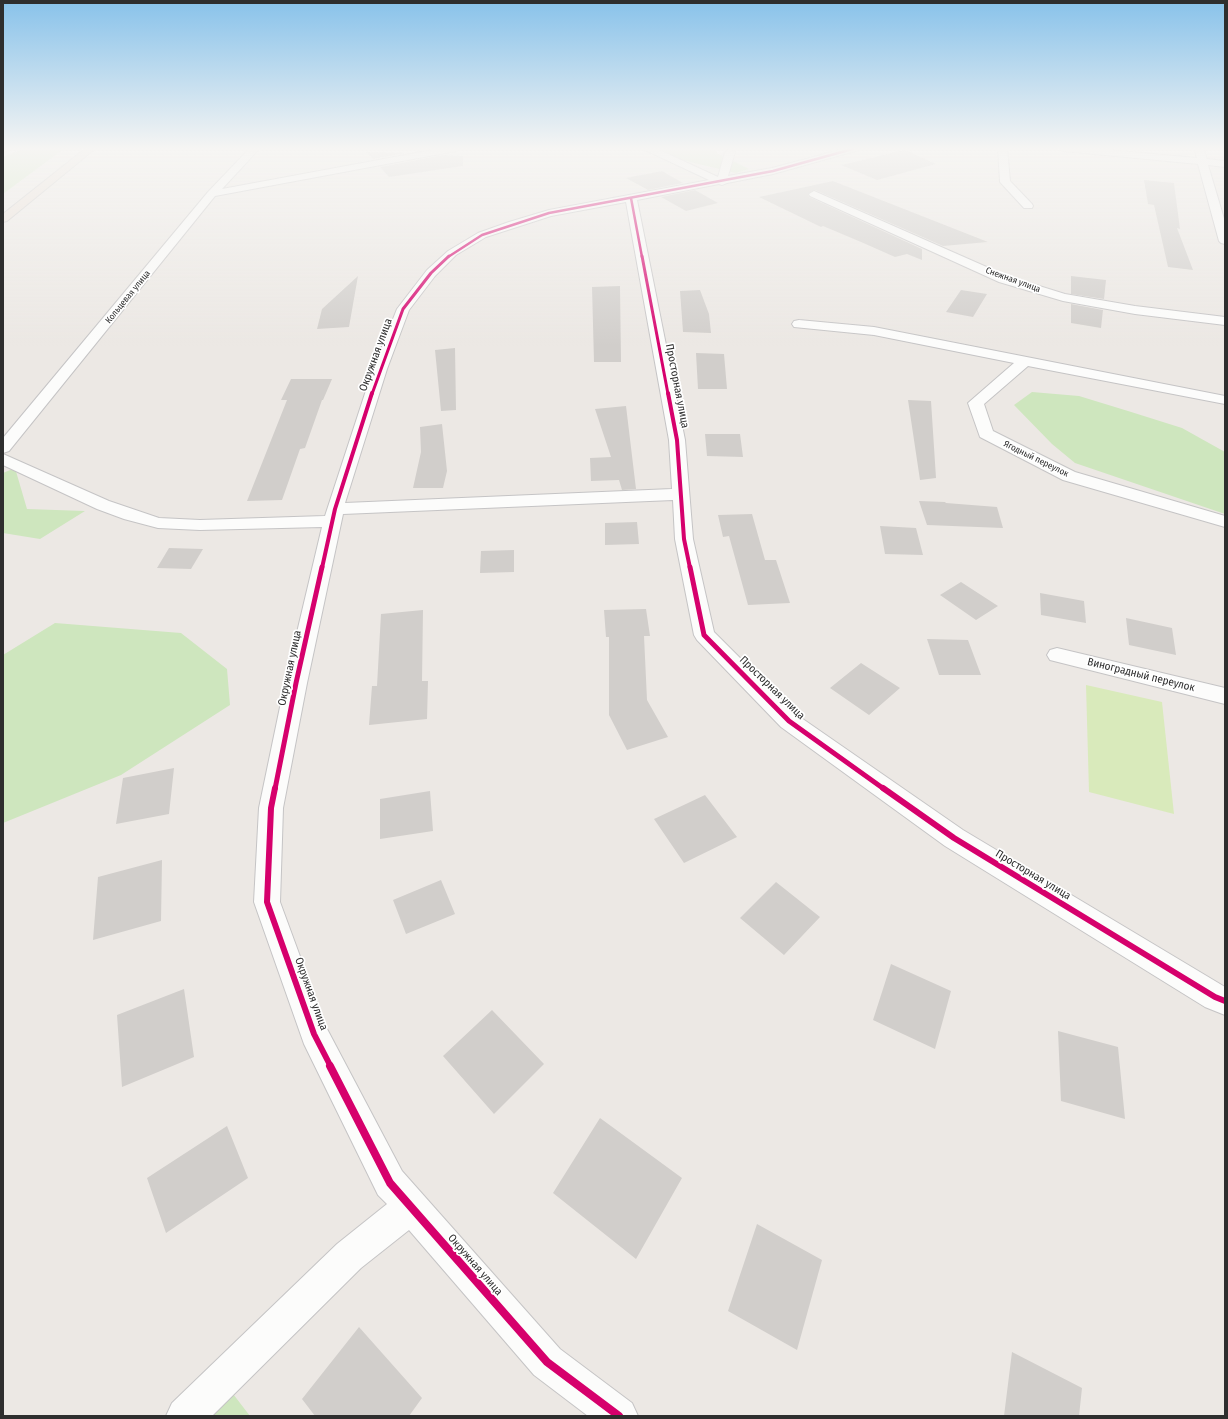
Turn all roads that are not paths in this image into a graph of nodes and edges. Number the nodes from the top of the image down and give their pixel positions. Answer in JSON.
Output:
{"nodes":[{"id":1,"x":195,"y":214,"type":"edge"},
{"id":2,"x":545,"y":214,"type":"edge"},
{"id":3,"x":634,"y":214,"type":"edge"},
{"id":4,"x":859,"y":214,"type":"edge"},
{"id":5,"x":1218,"y":214,"type":"edge"},
{"id":6,"x":1225,"y":241,"type":"edge"},
{"id":7,"x":1225,"y":321,"type":"edge"},
{"id":8,"x":799,"y":324,"type":"dead end"},
{"id":9,"x":1024,"y":362,"type":"junction"},
{"id":10,"x":1225,"y":400,"type":"edge"},
{"id":11,"x":3,"y":448,"type":"edge"},
{"id":12,"x":3,"y":459,"type":"edge"},
{"id":13,"x":681,"y":494,"type":"junction"},
{"id":14,"x":334,"y":515,"type":"junction"},
{"id":15,"x":1225,"y":522,"type":"edge"},
{"id":16,"x":1057,"y":655,"type":"dead end"},
{"id":17,"x":1225,"y":696,"type":"edge"},
{"id":18,"x":1225,"y":1001,"type":"edge"},
{"id":19,"x":410,"y":1207,"type":"junction"},
{"id":20,"x":185,"y":1416,"type":"edge"},
{"id":21,"x":619,"y":1416,"type":"edge"}],
"edges":[{"from":1,"to":11,"type":"street","name":"Кольцевая улица"},
{"from":2,"to":14,"type":"street","name":"Окружная улица"},
{"from":3,"to":13,"type":"street","name":"Просторная улица"},
{"from":4,"to":7,"type":"street","name":"Снежная улица"},
{"from":5,"to":6,"type":"street"},
{"from":8,"to":9,"type":"street"},
{"from":9,"to":10,"type":"street"},
{"from":9,"to":15,"type":"street","name":"Ягодный переулок"},
{"from":12,"to":14,"type":"street"},
{"from":13,"to":14,"type":"street"},
{"from":13,"to":18,"type":"street","name":"Просторная улица"},
{"from":14,"to":19,"type":"street","name":"Окружная улица"},
{"from":16,"to":17,"type":"street","name":"Виноградный переулок"},
{"from":19,"to":20,"type":"street"},
{"from":19,"to":21,"type":"street","name":"Окружная улица"}]}
